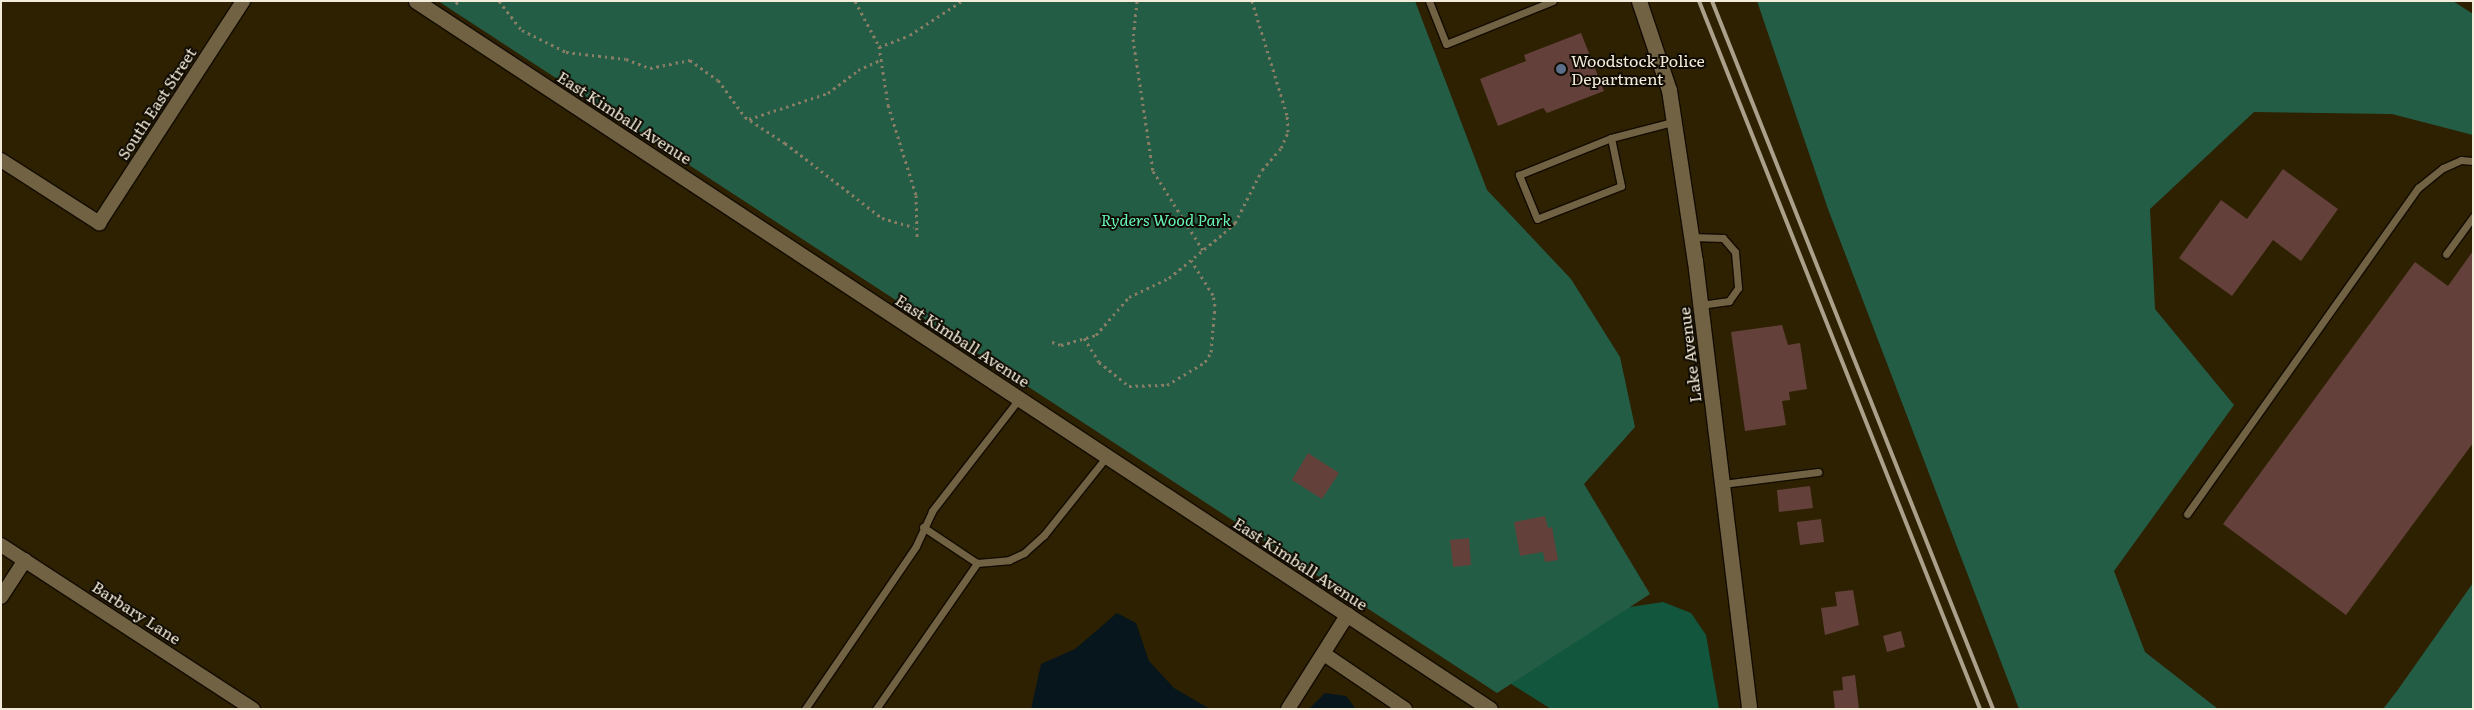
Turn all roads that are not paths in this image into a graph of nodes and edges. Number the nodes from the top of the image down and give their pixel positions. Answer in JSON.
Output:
{"nodes":[{"id":1,"x":243,"y":1,"type":"edge"},
{"id":2,"x":416,"y":1,"type":"edge"},
{"id":3,"x":1429,"y":1,"type":"edge"},
{"id":4,"x":1553,"y":1,"type":"edge"},
{"id":5,"x":1639,"y":1,"type":"edge"},
{"id":6,"x":1673,"y":122,"type":"junction"},
{"id":7,"x":1611,"y":138,"type":"junction"},
{"id":8,"x":1,"y":160,"type":"edge"},
{"id":9,"x":2473,"y":161,"type":"edge"},
{"id":10,"x":2473,"y":217,"type":"edge"},
{"id":11,"x":1690,"y":237,"type":"junction"},
{"id":12,"x":2446,"y":254,"type":"dead end"},
{"id":13,"x":1700,"y":305,"type":"junction"},
{"id":14,"x":1019,"y":398,"type":"junction"},
{"id":15,"x":1107,"y":456,"type":"junction"},
{"id":16,"x":1818,"y":472,"type":"dead end"},
{"id":17,"x":1722,"y":484,"type":"junction"},
{"id":18,"x":2187,"y":514,"type":"dead end"},
{"id":19,"x":924,"y":527,"type":"junction"},
{"id":20,"x":1,"y":545,"type":"edge"},
{"id":21,"x":25,"y":560,"type":"junction"},
{"id":22,"x":977,"y":563,"type":"junction"},
{"id":23,"x":1,"y":597,"type":"edge"},
{"id":24,"x":1348,"y":614,"type":"junction"},
{"id":25,"x":1324,"y":654,"type":"junction"},
{"id":26,"x":253,"y":709,"type":"edge"},
{"id":27,"x":805,"y":709,"type":"edge"},
{"id":28,"x":876,"y":709,"type":"edge"},
{"id":29,"x":1288,"y":709,"type":"edge"},
{"id":30,"x":1405,"y":709,"type":"edge"},
{"id":31,"x":1490,"y":709,"type":"edge"},
{"id":32,"x":1750,"y":709,"type":"edge"}],
"edges":[{"from":1,"to":8,"type":"street","name":"South East Street"},
{"from":2,"to":14,"type":"street","name":"East Kimball Avenue"},
{"from":3,"to":4,"type":"lane"},
{"from":5,"to":6,"type":"street","name":"Lake Avenue"},
{"from":6,"to":7,"type":"lane"},
{"from":6,"to":11,"type":"street","name":"Lake Avenue"},
{"from":7,"to":7,"type":"lane"},
{"from":9,"to":18,"type":"lane"},
{"from":10,"to":12,"type":"lane"},
{"from":11,"to":13,"type":"street","name":"Lake Avenue"},
{"from":11,"to":13,"type":"lane"},
{"from":13,"to":17,"type":"street","name":"Lake Avenue"},
{"from":14,"to":15,"type":"street","name":"East Kimball Avenue"},
{"from":14,"to":19,"type":"lane"},
{"from":15,"to":22,"type":"lane"},
{"from":15,"to":24,"type":"street","name":"East Kimball Avenue"},
{"from":16,"to":17,"type":"lane"},
{"from":17,"to":32,"type":"street","name":"Lake Avenue"},
{"from":19,"to":22,"type":"lane"},
{"from":19,"to":27,"type":"lane"},
{"from":20,"to":21,"type":"street","name":"Barbary Lane"},
{"from":21,"to":23,"type":"street"},
{"from":21,"to":26,"type":"street","name":"Barbary Lane"},
{"from":22,"to":28,"type":"lane"},
{"from":24,"to":25,"type":"street"},
{"from":24,"to":31,"type":"street","name":"East Kimball Avenue"},
{"from":25,"to":29,"type":"street"},
{"from":25,"to":30,"type":"street"}]}
